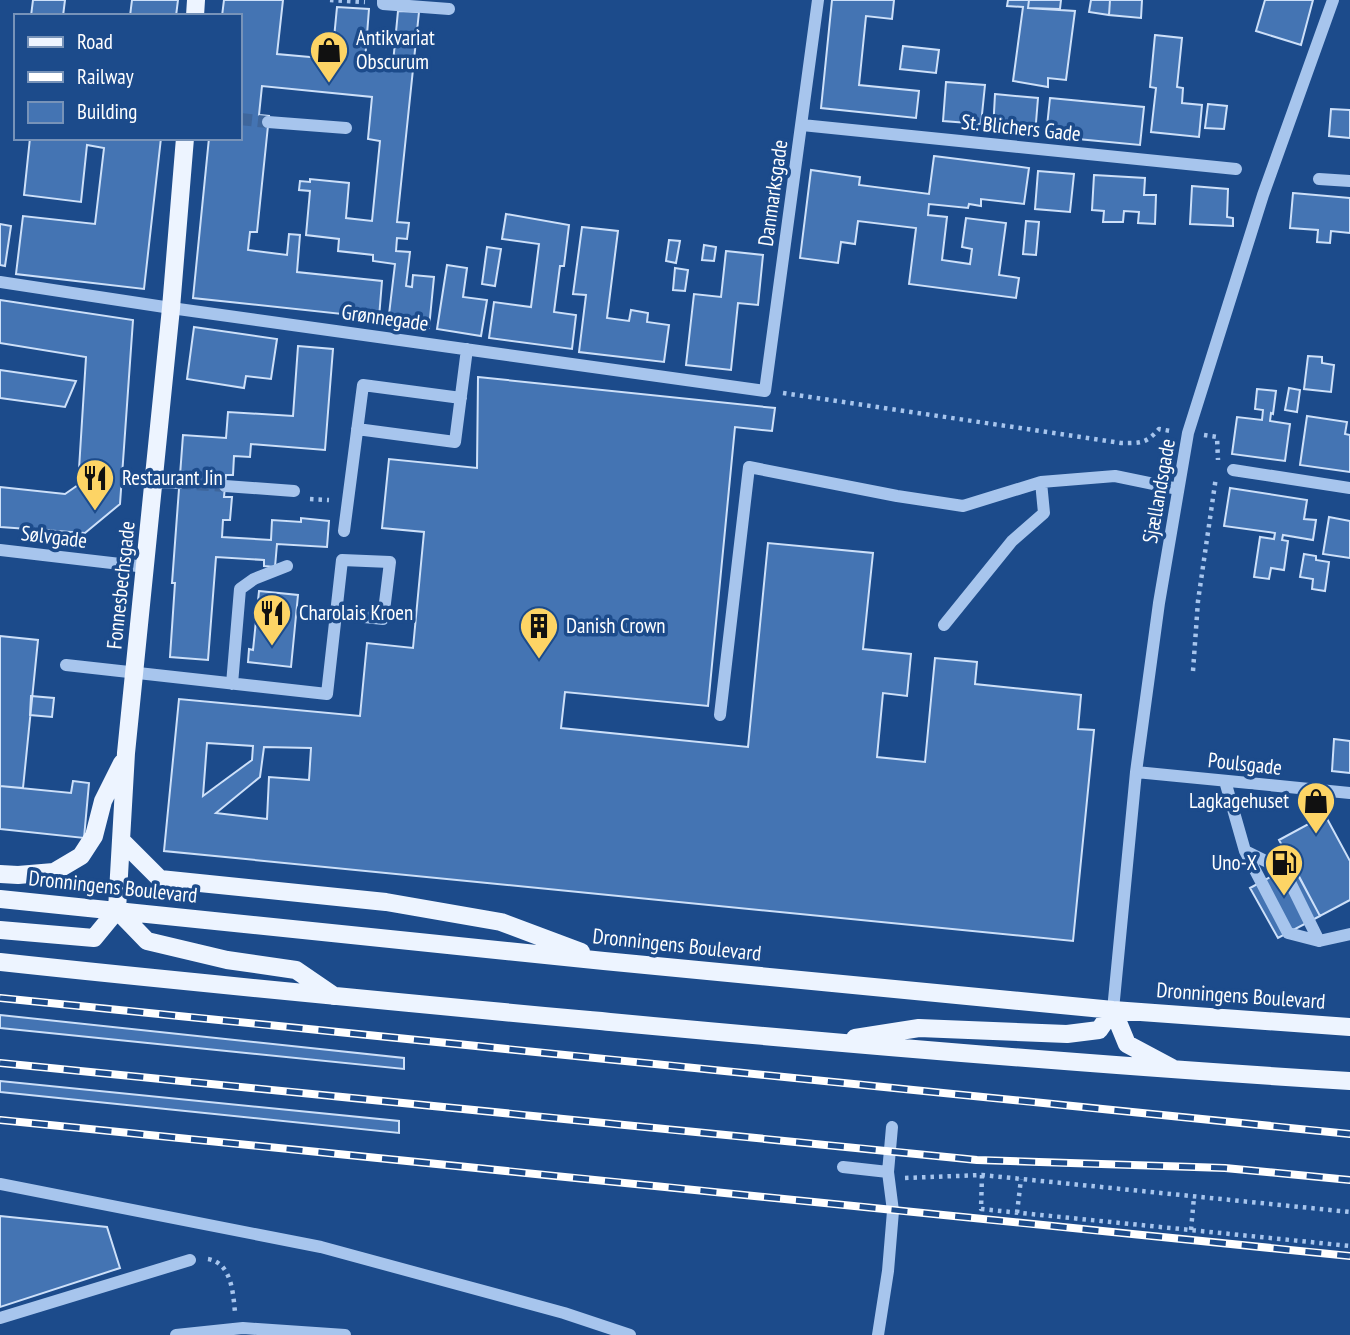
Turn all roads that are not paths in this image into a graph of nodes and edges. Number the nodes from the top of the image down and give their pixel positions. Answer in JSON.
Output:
{"nodes":[{"id":1,"x":818,"y":0,"type":"edge"},
{"id":2,"x":1334,"y":0,"type":"edge"},
{"id":3,"x":383,"y":2,"type":"edge"},
{"id":4,"x":449,"y":9,"type":"dead end"},
{"id":5,"x":268,"y":121,"type":"tunnel mouth"},
{"id":6,"x":802,"y":125,"type":"junction"},
{"id":7,"x":346,"y":128,"type":"dead end"},
{"id":8,"x":185,"y":140,"type":"edge"},
{"id":9,"x":1236,"y":170,"type":"dead end"},
{"id":10,"x":1319,"y":179,"type":"dead end"},
{"id":11,"x":1350,"y":181,"type":"edge"},
{"id":12,"x":0,"y":282,"type":"edge"},
{"id":13,"x":171,"y":308,"type":"junction"},
{"id":14,"x":467,"y":349,"type":"junction"},
{"id":15,"x":765,"y":391,"type":"joint"},
{"id":16,"x":461,"y":398,"type":"junction"},
{"id":17,"x":357,"y":429,"type":"junction"},
{"id":18,"x":1233,"y":470,"type":"dead end"},
{"id":19,"x":154,"y":482,"type":"junction"},
{"id":20,"x":1041,"y":482,"type":"junction"},
{"id":21,"x":179,"y":483,"type":"tunnel mouth"},
{"id":22,"x":225,"y":486,"type":"tunnel mouth"},
{"id":23,"x":1350,"y":488,"type":"edge"},
{"id":24,"x":1178,"y":489,"type":"junction"},
{"id":25,"x":294,"y":491,"type":"road end"},
{"id":26,"x":344,"y":531,"type":"dead end"},
{"id":27,"x":0,"y":550,"type":"edge"},
{"id":28,"x":287,"y":566,"type":"dead end"},
{"id":29,"x":146,"y":567,"type":"junction"},
{"id":30,"x":336,"y":614,"type":"junction"},
{"id":31,"x":944,"y":625,"type":"dead end"},
{"id":32,"x":66,"y":665,"type":"dead end"},
{"id":33,"x":135,"y":673,"type":"junction"},
{"id":34,"x":232,"y":684,"type":"junction"},
{"id":35,"x":720,"y":715,"type":"dead end"},
{"id":36,"x":126,"y":753,"type":"junction"},
{"id":37,"x":1136,"y":772,"type":"junction"},
{"id":38,"x":1225,"y":781,"type":"junction"},
{"id":39,"x":1350,"y":793,"type":"edge"},
{"id":40,"x":121,"y":839,"type":"junction"},
{"id":41,"x":1245,"y":851,"type":"junction"},
{"id":42,"x":0,"y":874,"type":"edge"},
{"id":43,"x":0,"y":899,"type":"edge"},
{"id":44,"x":117,"y":910,"type":"junction"},
{"id":45,"x":0,"y":930,"type":"edge"},
{"id":46,"x":1350,"y":934,"type":"edge"},
{"id":47,"x":1319,"y":940,"type":"junction"},
{"id":48,"x":604,"y":961,"type":"junction"},
{"id":49,"x":0,"y":962,"type":"edge"},
{"id":50,"x":336,"y":997,"type":"junction"},
{"id":51,"x":1113,"y":1010,"type":"junction"},
{"id":52,"x":1350,"y":1027,"type":"edge"},
{"id":53,"x":828,"y":1042,"type":"junction"},
{"id":54,"x":1177,"y":1071,"type":"junction"},
{"id":55,"x":1350,"y":1081,"type":"edge"},
{"id":56,"x":892,"y":1127,"type":"dead end"},
{"id":57,"x":843,"y":1167,"type":"dead end"},
{"id":58,"x":889,"y":1175,"type":"junction"},
{"id":59,"x":0,"y":1184,"type":"edge"},
{"id":60,"x":190,"y":1260,"type":"road end"},
{"id":61,"x":0,"y":1318,"type":"edge"},
{"id":62,"x":241,"y":1330,"type":"edge"},
{"id":63,"x":309,"y":1334,"type":"edge"},
{"id":64,"x":176,"y":1335,"type":"edge"},
{"id":65,"x":345,"y":1335,"type":"edge"},
{"id":66,"x":630,"y":1335,"type":"edge"},
{"id":67,"x":878,"y":1335,"type":"edge"}],
"edges":[{"from":1,"to":6,"type":"street","name":"Danmarksgade"},
{"from":2,"to":24,"type":"street","name":"Sjællandsgade"},
{"from":3,"to":4,"type":"street"},
{"from":5,"to":7,"type":"street"},
{"from":6,"to":9,"type":"street","name":"St. Blichers Gade"},
{"from":6,"to":15,"type":"street","name":"Danmarksgade"},
{"from":8,"to":13,"type":"main road","name":"Fonnesbechsgade"},
{"from":10,"to":11,"type":"street"},
{"from":12,"to":13,"type":"street","name":"Grønnegade"},
{"from":13,"to":14,"type":"street","name":"Grønnegade"},
{"from":13,"to":19,"type":"main road","name":"Fonnesbechsgade"},
{"from":14,"to":15,"type":"street","name":"Grønnegade"},
{"from":14,"to":16,"type":"street"},
{"from":16,"to":17,"type":"street"},
{"from":16,"to":17,"type":"street"},
{"from":17,"to":26,"type":"street"},
{"from":18,"to":23,"type":"street"},
{"from":19,"to":21,"type":"street"},
{"from":19,"to":29,"type":"main road","name":"Fonnesbechsgade"},
{"from":20,"to":24,"type":"street"},
{"from":20,"to":31,"type":"street"},
{"from":20,"to":35,"type":"street"},
{"from":22,"to":25,"type":"street"},
{"from":24,"to":37,"type":"street","name":"Sjællandsgade"},
{"from":27,"to":29,"type":"street","name":"Sølvgade"},
{"from":28,"to":34,"type":"street"},
{"from":29,"to":33,"type":"main road","name":"Fonnesbechsgade"},
{"from":30,"to":30,"type":"street"},
{"from":30,"to":34,"type":"street"},
{"from":32,"to":33,"type":"street"},
{"from":33,"to":34,"type":"street"},
{"from":33,"to":36,"type":"main road","name":"Fonnesbechsgade"},
{"from":36,"to":40,"type":"main road","name":"Fonnesbechsgade"},
{"from":36,"to":42,"type":"main road"},
{"from":37,"to":38,"type":"street","name":"Poulsgade"},
{"from":37,"to":51,"type":"street","name":"Sjællandsgade"},
{"from":38,"to":39,"type":"street","name":"Poulsgade"},
{"from":38,"to":41,"type":"street"},
{"from":40,"to":44,"type":"main road","name":"Fonnesbechsgade"},
{"from":40,"to":48,"type":"main road"},
{"from":41,"to":47,"type":"street"},
{"from":41,"to":47,"type":"street"},
{"from":43,"to":44,"type":"main road","name":"Dronningens Boulevard"},
{"from":44,"to":45,"type":"main road"},
{"from":44,"to":48,"type":"main road","name":"Dronningens Boulevard"},
{"from":44,"to":50,"type":"main road"},
{"from":46,"to":47,"type":"street"},
{"from":48,"to":51,"type":"main road","name":"Dronningens Boulevard"},
{"from":49,"to":50,"type":"main road"},
{"from":50,"to":53,"type":"main road"},
{"from":51,"to":52,"type":"main road","name":"Dronningens Boulevard"},
{"from":51,"to":53,"type":"main road"},
{"from":51,"to":54,"type":"main road"},
{"from":53,"to":54,"type":"main road"},
{"from":54,"to":55,"type":"main road"},
{"from":56,"to":58,"type":"street"},
{"from":57,"to":58,"type":"street"},
{"from":58,"to":67,"type":"street"},
{"from":59,"to":66,"type":"street"},
{"from":60,"to":61,"type":"street"},
{"from":62,"to":63,"type":"street"},
{"from":62,"to":64,"type":"street"},
{"from":63,"to":65,"type":"street"}]}
